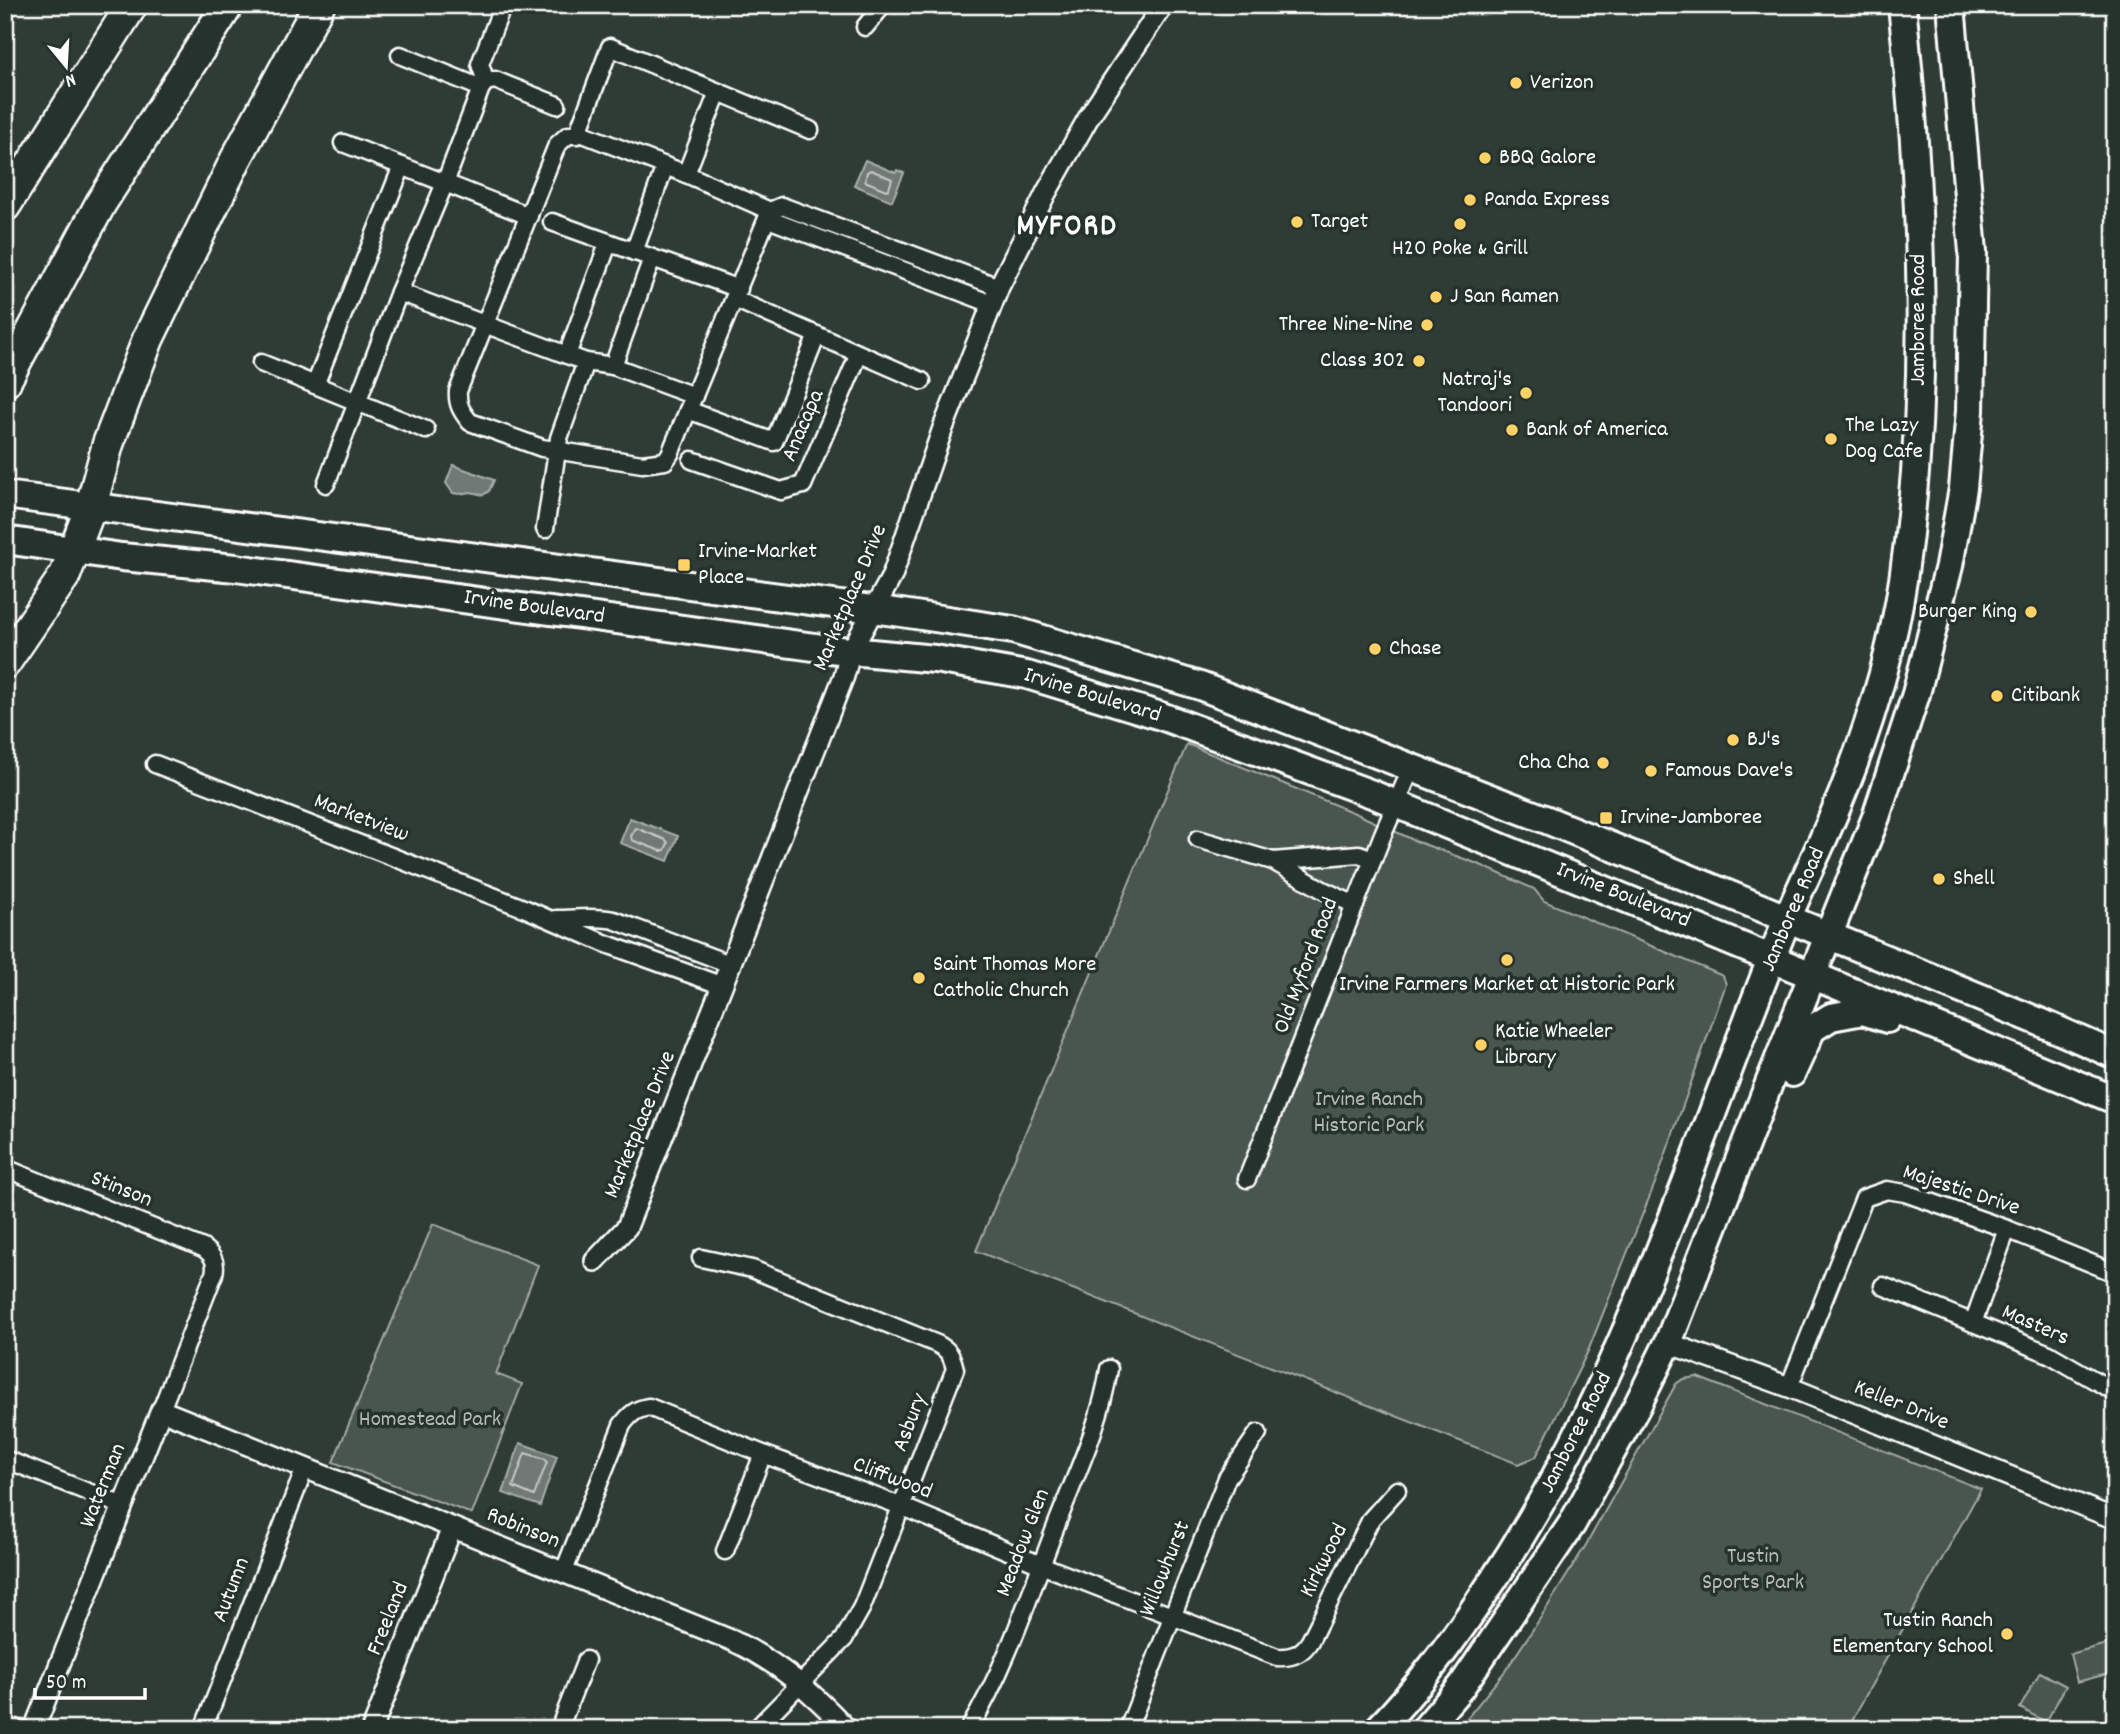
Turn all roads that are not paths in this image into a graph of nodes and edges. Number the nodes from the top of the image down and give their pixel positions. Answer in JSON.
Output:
{"nodes":[{"id":1,"x":132,"y":5,"type":"edge"},
{"id":2,"x":228,"y":5,"type":"edge"},
{"id":3,"x":319,"y":5,"type":"edge"},
{"id":4,"x":503,"y":5,"type":"edge"},
{"id":5,"x":883,"y":5,"type":"edge"},
{"id":6,"x":1163,"y":5,"type":"edge"},
{"id":7,"x":1902,"y":5,"type":"edge"},
{"id":8,"x":1951,"y":5,"type":"edge"},
{"id":9,"x":865,"y":27,"type":"dead end"},
{"id":10,"x":400,"y":54,"type":"dead end"},
{"id":11,"x":484,"y":85,"type":"junction"},
{"id":12,"x":718,"y":92,"type":"junction"},
{"id":13,"x":557,"y":105,"type":"dead end"},
{"id":14,"x":810,"y":130,"type":"dead end"},
{"id":15,"x":578,"y":132,"type":"junction"},
{"id":16,"x":343,"y":143,"type":"dead end"},
{"id":17,"x":402,"y":166,"type":"junction"},
{"id":18,"x":665,"y":166,"type":"junction"},
{"id":19,"x":686,"y":174,"type":"junction"},
{"id":20,"x":445,"y":183,"type":"junction"},
{"id":21,"x":5,"y":206,"type":"edge"},
{"id":22,"x":773,"y":212,"type":"junction"},
{"id":23,"x":529,"y":216,"type":"junction"},
{"id":24,"x":552,"y":222,"type":"dead end"},
{"id":25,"x":608,"y":244,"type":"junction"},
{"id":26,"x":634,"y":252,"type":"junction"},
{"id":27,"x":652,"y":258,"type":"junction"},
{"id":28,"x":399,"y":292,"type":"junction"},
{"id":29,"x":736,"y":294,"type":"junction"},
{"id":30,"x":995,"y":295,"type":"junction"},
{"id":31,"x":484,"y":326,"type":"junction"},
{"id":32,"x":817,"y":335,"type":"junction"},
{"id":33,"x":859,"y":354,"type":"junction"},
{"id":34,"x":567,"y":355,"type":"junction"},
{"id":35,"x":586,"y":362,"type":"junction"},
{"id":36,"x":261,"y":363,"type":"dead end"},
{"id":37,"x":614,"y":366,"type":"junction"},
{"id":38,"x":922,"y":381,"type":"dead end"},
{"id":39,"x":5,"y":382,"type":"edge"},
{"id":40,"x":315,"y":384,"type":"junction"},
{"id":41,"x":358,"y":402,"type":"junction"},
{"id":42,"x":691,"y":402,"type":"junction"},
{"id":43,"x":426,"y":430,"type":"dead end"},
{"id":44,"x":557,"y":451,"type":"junction"},
{"id":45,"x":692,"y":460,"type":"dead end"},
{"id":46,"x":326,"y":484,"type":"dead end"},
{"id":47,"x":5,"y":495,"type":"edge"},
{"id":48,"x":91,"y":506,"type":"junction"},
{"id":49,"x":545,"y":529,"type":"dead end"},
{"id":50,"x":5,"y":540,"type":"edge"},
{"id":51,"x":76,"y":550,"type":"junction"},
{"id":52,"x":874,"y":609,"type":"junction"},
{"id":53,"x":851,"y":651,"type":"junction"},
{"id":54,"x":5,"y":663,"type":"edge"},
{"id":55,"x":155,"y":764,"type":"dead end"},
{"id":56,"x":1411,"y":769,"type":"junction"},
{"id":57,"x":1396,"y":804,"type":"junction"},
{"id":58,"x":1198,"y":838,"type":"dead end"},
{"id":59,"x":1373,"y":859,"type":"junction"},
{"id":60,"x":1273,"y":861,"type":"junction"},
{"id":61,"x":1355,"y":905,"type":"junction"},
{"id":62,"x":550,"y":919,"type":"junction"},
{"id":63,"x":1787,"y":919,"type":"junction"},
{"id":64,"x":1829,"y":936,"type":"junction"},
{"id":65,"x":1772,"y":958,"type":"junction"},
{"id":66,"x":732,"y":965,"type":"junction"},
{"id":67,"x":1813,"y":975,"type":"junction"},
{"id":68,"x":723,"y":986,"type":"junction"},
{"id":69,"x":2115,"y":1055,"type":"edge"},
{"id":70,"x":2031,"y":1066,"type":"junction"},
{"id":71,"x":2115,"y":1100,"type":"edge"},
{"id":72,"x":5,"y":1168,"type":"edge"},
{"id":73,"x":1247,"y":1179,"type":"dead end"},
{"id":74,"x":1718,"y":1213,"type":"junction"},
{"id":75,"x":2007,"y":1229,"type":"junction"},
{"id":76,"x":701,"y":1258,"type":"dead end"},
{"id":77,"x":214,"y":1260,"type":"joint"},
{"id":78,"x":595,"y":1261,"type":"dead end"},
{"id":79,"x":2115,"y":1273,"type":"edge"},
{"id":80,"x":1883,"y":1286,"type":"dead end"},
{"id":81,"x":1973,"y":1323,"type":"junction"},
{"id":82,"x":1668,"y":1343,"type":"junction"},
{"id":83,"x":1109,"y":1369,"type":"dead end"},
{"id":84,"x":1789,"y":1387,"type":"junction"},
{"id":85,"x":2115,"y":1392,"type":"edge"},
{"id":86,"x":161,"y":1410,"type":"junction"},
{"id":87,"x":1258,"y":1433,"type":"dead end"},
{"id":88,"x":763,"y":1454,"type":"junction"},
{"id":89,"x":5,"y":1459,"type":"edge"},
{"id":90,"x":305,"y":1468,"type":"junction"},
{"id":91,"x":1397,"y":1490,"type":"dead end"},
{"id":92,"x":122,"y":1506,"type":"junction"},
{"id":93,"x":903,"y":1507,"type":"junction"},
{"id":94,"x":2115,"y":1519,"type":"edge"},
{"id":95,"x":452,"y":1528,"type":"junction"},
{"id":96,"x":725,"y":1551,"type":"dead end"},
{"id":97,"x":1041,"y":1565,"type":"junction"},
{"id":98,"x":564,"y":1572,"type":"junction"},
{"id":99,"x":1171,"y":1616,"type":"junction"},
{"id":100,"x":1297,"y":1655,"type":"joint"},
{"id":101,"x":586,"y":1660,"type":"dead end"},
{"id":102,"x":800,"y":1683,"type":"junction"},
{"id":103,"x":5,"y":1724,"type":"edge"},
{"id":104,"x":17,"y":1729,"type":"edge"},
{"id":105,"x":34,"y":1729,"type":"edge"},
{"id":106,"x":203,"y":1729,"type":"edge"},
{"id":107,"x":372,"y":1729,"type":"edge"},
{"id":108,"x":559,"y":1729,"type":"edge"},
{"id":109,"x":756,"y":1729,"type":"edge"},
{"id":110,"x":846,"y":1729,"type":"edge"},
{"id":111,"x":969,"y":1729,"type":"edge"},
{"id":112,"x":1128,"y":1729,"type":"edge"},
{"id":113,"x":1378,"y":1729,"type":"edge"},
{"id":114,"x":1425,"y":1729,"type":"edge"}],
"edges":[{"from":1,"to":21,"type":"highway"},
{"from":2,"to":39,"type":"highway"},
{"from":3,"to":48,"type":"highway"},
{"from":4,"to":11,"type":"street"},
{"from":5,"to":9,"type":"street"},
{"from":6,"to":30,"type":"street","name":"Marketplace Drive"},
{"from":7,"to":63,"type":"main road","name":"Jamboree Road"},
{"from":8,"to":64,"type":"main road","name":"Jamboree Road"},
{"from":10,"to":11,"type":"street"},
{"from":11,"to":13,"type":"street"},
{"from":11,"to":20,"type":"street"},
{"from":12,"to":14,"type":"street"},
{"from":12,"to":15,"type":"street"},
{"from":12,"to":19,"type":"street"},
{"from":15,"to":18,"type":"street"},
{"from":15,"to":23,"type":"street"},
{"from":16,"to":17,"type":"street"},
{"from":17,"to":20,"type":"street"},
{"from":17,"to":40,"type":"street"},
{"from":18,"to":19,"type":"street"},
{"from":18,"to":26,"type":"street"},
{"from":19,"to":22,"type":"street"},
{"from":20,"to":23,"type":"street"},
{"from":20,"to":28,"type":"street"},
{"from":22,"to":29,"type":"street"},
{"from":22,"to":30,"type":"street"},
{"from":23,"to":31,"type":"street"},
{"from":24,"to":25,"type":"street"},
{"from":25,"to":26,"type":"street"},
{"from":25,"to":34,"type":"street"},
{"from":26,"to":27,"type":"street"},
{"from":27,"to":29,"type":"street"},
{"from":27,"to":37,"type":"street"},
{"from":28,"to":31,"type":"street","name":"Anacapa"},
{"from":28,"to":41,"type":"street"},
{"from":29,"to":32,"type":"street"},
{"from":29,"to":42,"type":"street"},
{"from":30,"to":52,"type":"street","name":"Marketplace Drive"},
{"from":31,"to":34,"type":"street","name":"Anacapa"},
{"from":31,"to":44,"type":"street"},
{"from":32,"to":33,"type":"street"},
{"from":32,"to":42,"type":"street","name":"Anacapa"},
{"from":33,"to":38,"type":"street"},
{"from":33,"to":45,"type":"street","name":"Anacapa"},
{"from":34,"to":35,"type":"street","name":"Anacapa"},
{"from":35,"to":37,"type":"street","name":"Anacapa"},
{"from":35,"to":44,"type":"street"},
{"from":36,"to":40,"type":"street"},
{"from":37,"to":42,"type":"street","name":"Anacapa"},
{"from":40,"to":41,"type":"street"},
{"from":41,"to":43,"type":"street"},
{"from":41,"to":46,"type":"street"},
{"from":42,"to":44,"type":"street"},
{"from":44,"to":49,"type":"street"},
{"from":47,"to":48,"type":"main road","name":"Irvine Boulevard"},
{"from":48,"to":51,"type":"highway"},
{"from":48,"to":52,"type":"main road","name":"Irvine Boulevard"},
{"from":50,"to":51,"type":"main road","name":"Irvine Boulevard"},
{"from":51,"to":53,"type":"main road","name":"Irvine Boulevard"},
{"from":51,"to":54,"type":"highway"},
{"from":52,"to":53,"type":"street","name":"Marketplace Drive"},
{"from":52,"to":56,"type":"main road","name":"Irvine Boulevard"},
{"from":53,"to":57,"type":"main road","name":"Irvine Boulevard"},
{"from":53,"to":66,"type":"street","name":"Marketplace Drive"},
{"from":55,"to":62,"type":"street","name":"Marketview"},
{"from":56,"to":57,"type":"street","name":"Old Myford Road"},
{"from":56,"to":63,"type":"main road","name":"Irvine Boulevard"},
{"from":57,"to":59,"type":"street","name":"Old Myford Road"},
{"from":57,"to":65,"type":"main road","name":"Irvine Boulevard"},
{"from":58,"to":60,"type":"street"},
{"from":59,"to":60,"type":"street"},
{"from":59,"to":61,"type":"street","name":"Old Myford Road"},
{"from":60,"to":61,"type":"street"},
{"from":61,"to":73,"type":"street","name":"Old Myford Road"},
{"from":62,"to":66,"type":"street","name":"Marketview"},
{"from":62,"to":68,"type":"street","name":"Marketview"},
{"from":63,"to":64,"type":"main road","name":"Irvine Boulevard"},
{"from":63,"to":65,"type":"main road","name":"Jamboree Road"},
{"from":64,"to":67,"type":"main road","name":"Jamboree Road"},
{"from":64,"to":69,"type":"main road","name":"Irvine Boulevard"},
{"from":65,"to":67,"type":"main road","name":"Irvine Boulevard"},
{"from":65,"to":113,"type":"main road","name":"Jamboree Road"},
{"from":66,"to":68,"type":"street","name":"Marketplace Drive"},
{"from":67,"to":70,"type":"main road","name":"Irvine Boulevard"},
{"from":67,"to":74,"type":"main road","name":"Jamboree Road"},
{"from":68,"to":78,"type":"street","name":"Marketplace Drive"},
{"from":70,"to":71,"type":"main road","name":"Irvine Boulevard"},
{"from":70,"to":74,"type":"main road"},
{"from":72,"to":77,"type":"street","name":"Stinson"},
{"from":74,"to":82,"type":"main road","name":"Jamboree Road"},
{"from":75,"to":79,"type":"street","name":"Majestic Drive"},
{"from":75,"to":81,"type":"street","name":"Masters"},
{"from":75,"to":84,"type":"street","name":"Majestic Drive"},
{"from":76,"to":93,"type":"street","name":"Asbury"},
{"from":77,"to":86,"type":"street","name":"Waterman"},
{"from":80,"to":81,"type":"street","name":"Masters"},
{"from":81,"to":85,"type":"street","name":"Masters"},
{"from":82,"to":84,"type":"street","name":"Keller Drive"},
{"from":82,"to":114,"type":"main road","name":"Jamboree Road"},
{"from":83,"to":97,"type":"street","name":"Meadow Glen"},
{"from":84,"to":94,"type":"street","name":"Keller Drive"},
{"from":86,"to":90,"type":"street","name":"Robinson"},
{"from":86,"to":92,"type":"street","name":"Waterman"},
{"from":87,"to":99,"type":"street","name":"Willowhurst"},
{"from":88,"to":93,"type":"street","name":"Cliffwood"},
{"from":88,"to":96,"type":"street"},
{"from":88,"to":98,"type":"street","name":"Cliffwood"},
{"from":89,"to":92,"type":"street"},
{"from":90,"to":95,"type":"street","name":"Robinson"},
{"from":90,"to":106,"type":"street","name":"Autumn"},
{"from":91,"to":100,"type":"street","name":"Kirkwood"},
{"from":92,"to":105,"type":"street","name":"Waterman"},
{"from":93,"to":97,"type":"street","name":"Cliffwood"},
{"from":93,"to":102,"type":"street","name":"Asbury"},
{"from":95,"to":98,"type":"street","name":"Robinson"},
{"from":95,"to":107,"type":"street","name":"Freeland"},
{"from":97,"to":99,"type":"street","name":"Cliffwood"},
{"from":97,"to":111,"type":"street","name":"Meadow Glen"},
{"from":98,"to":102,"type":"street","name":"Robinson"},
{"from":99,"to":100,"type":"street","name":"Cliffwood"},
{"from":99,"to":112,"type":"street","name":"Willowhurst"},
{"from":101,"to":108,"type":"street"},
{"from":102,"to":109,"type":"street","name":"Asbury"},
{"from":102,"to":110,"type":"street","name":"Robinson"},
{"from":103,"to":104,"type":"street"}]}
